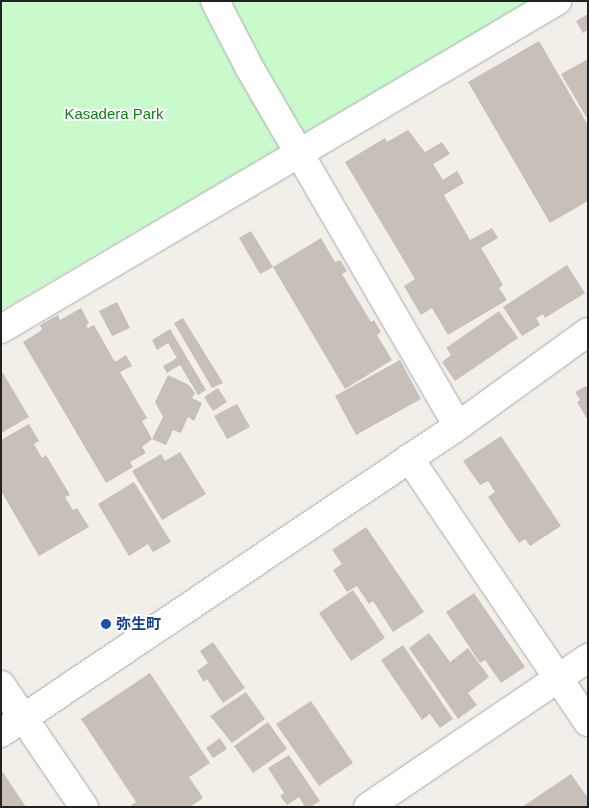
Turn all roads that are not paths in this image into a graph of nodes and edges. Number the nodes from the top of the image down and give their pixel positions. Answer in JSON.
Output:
{"nodes":[{"id":1,"x":215,"y":1,"type":"edge"},
{"id":2,"x":557,"y":1,"type":"edge"},
{"id":3,"x":298,"y":153,"type":"junction"},
{"id":4,"x":1,"y":329,"type":"edge"},
{"id":5,"x":588,"y":332,"type":"edge"},
{"id":6,"x":458,"y":426,"type":"junction"},
{"id":7,"x":409,"y":458,"type":"junction"},
{"id":8,"x":588,"y":658,"type":"edge"},
{"id":9,"x":558,"y":678,"type":"junction"},
{"id":10,"x":1,"y":685,"type":"edge"},
{"id":11,"x":588,"y":722,"type":"edge"},
{"id":12,"x":12,"y":726,"type":"edge"},
{"id":13,"x":84,"y":807,"type":"edge"},
{"id":14,"x":368,"y":807,"type":"edge"}],
"edges":[{"from":1,"to":3,"type":"street"},
{"from":2,"to":3,"type":"street"},
{"from":3,"to":4,"type":"street"},
{"from":3,"to":6,"type":"street"},
{"from":5,"to":6,"type":"street"},
{"from":6,"to":7,"type":"street"},
{"from":7,"to":9,"type":"street"},
{"from":7,"to":12,"type":"street"},
{"from":8,"to":9,"type":"street"},
{"from":9,"to":11,"type":"street"},
{"from":9,"to":14,"type":"street"},
{"from":10,"to":12,"type":"street"},
{"from":12,"to":13,"type":"street"}]}
